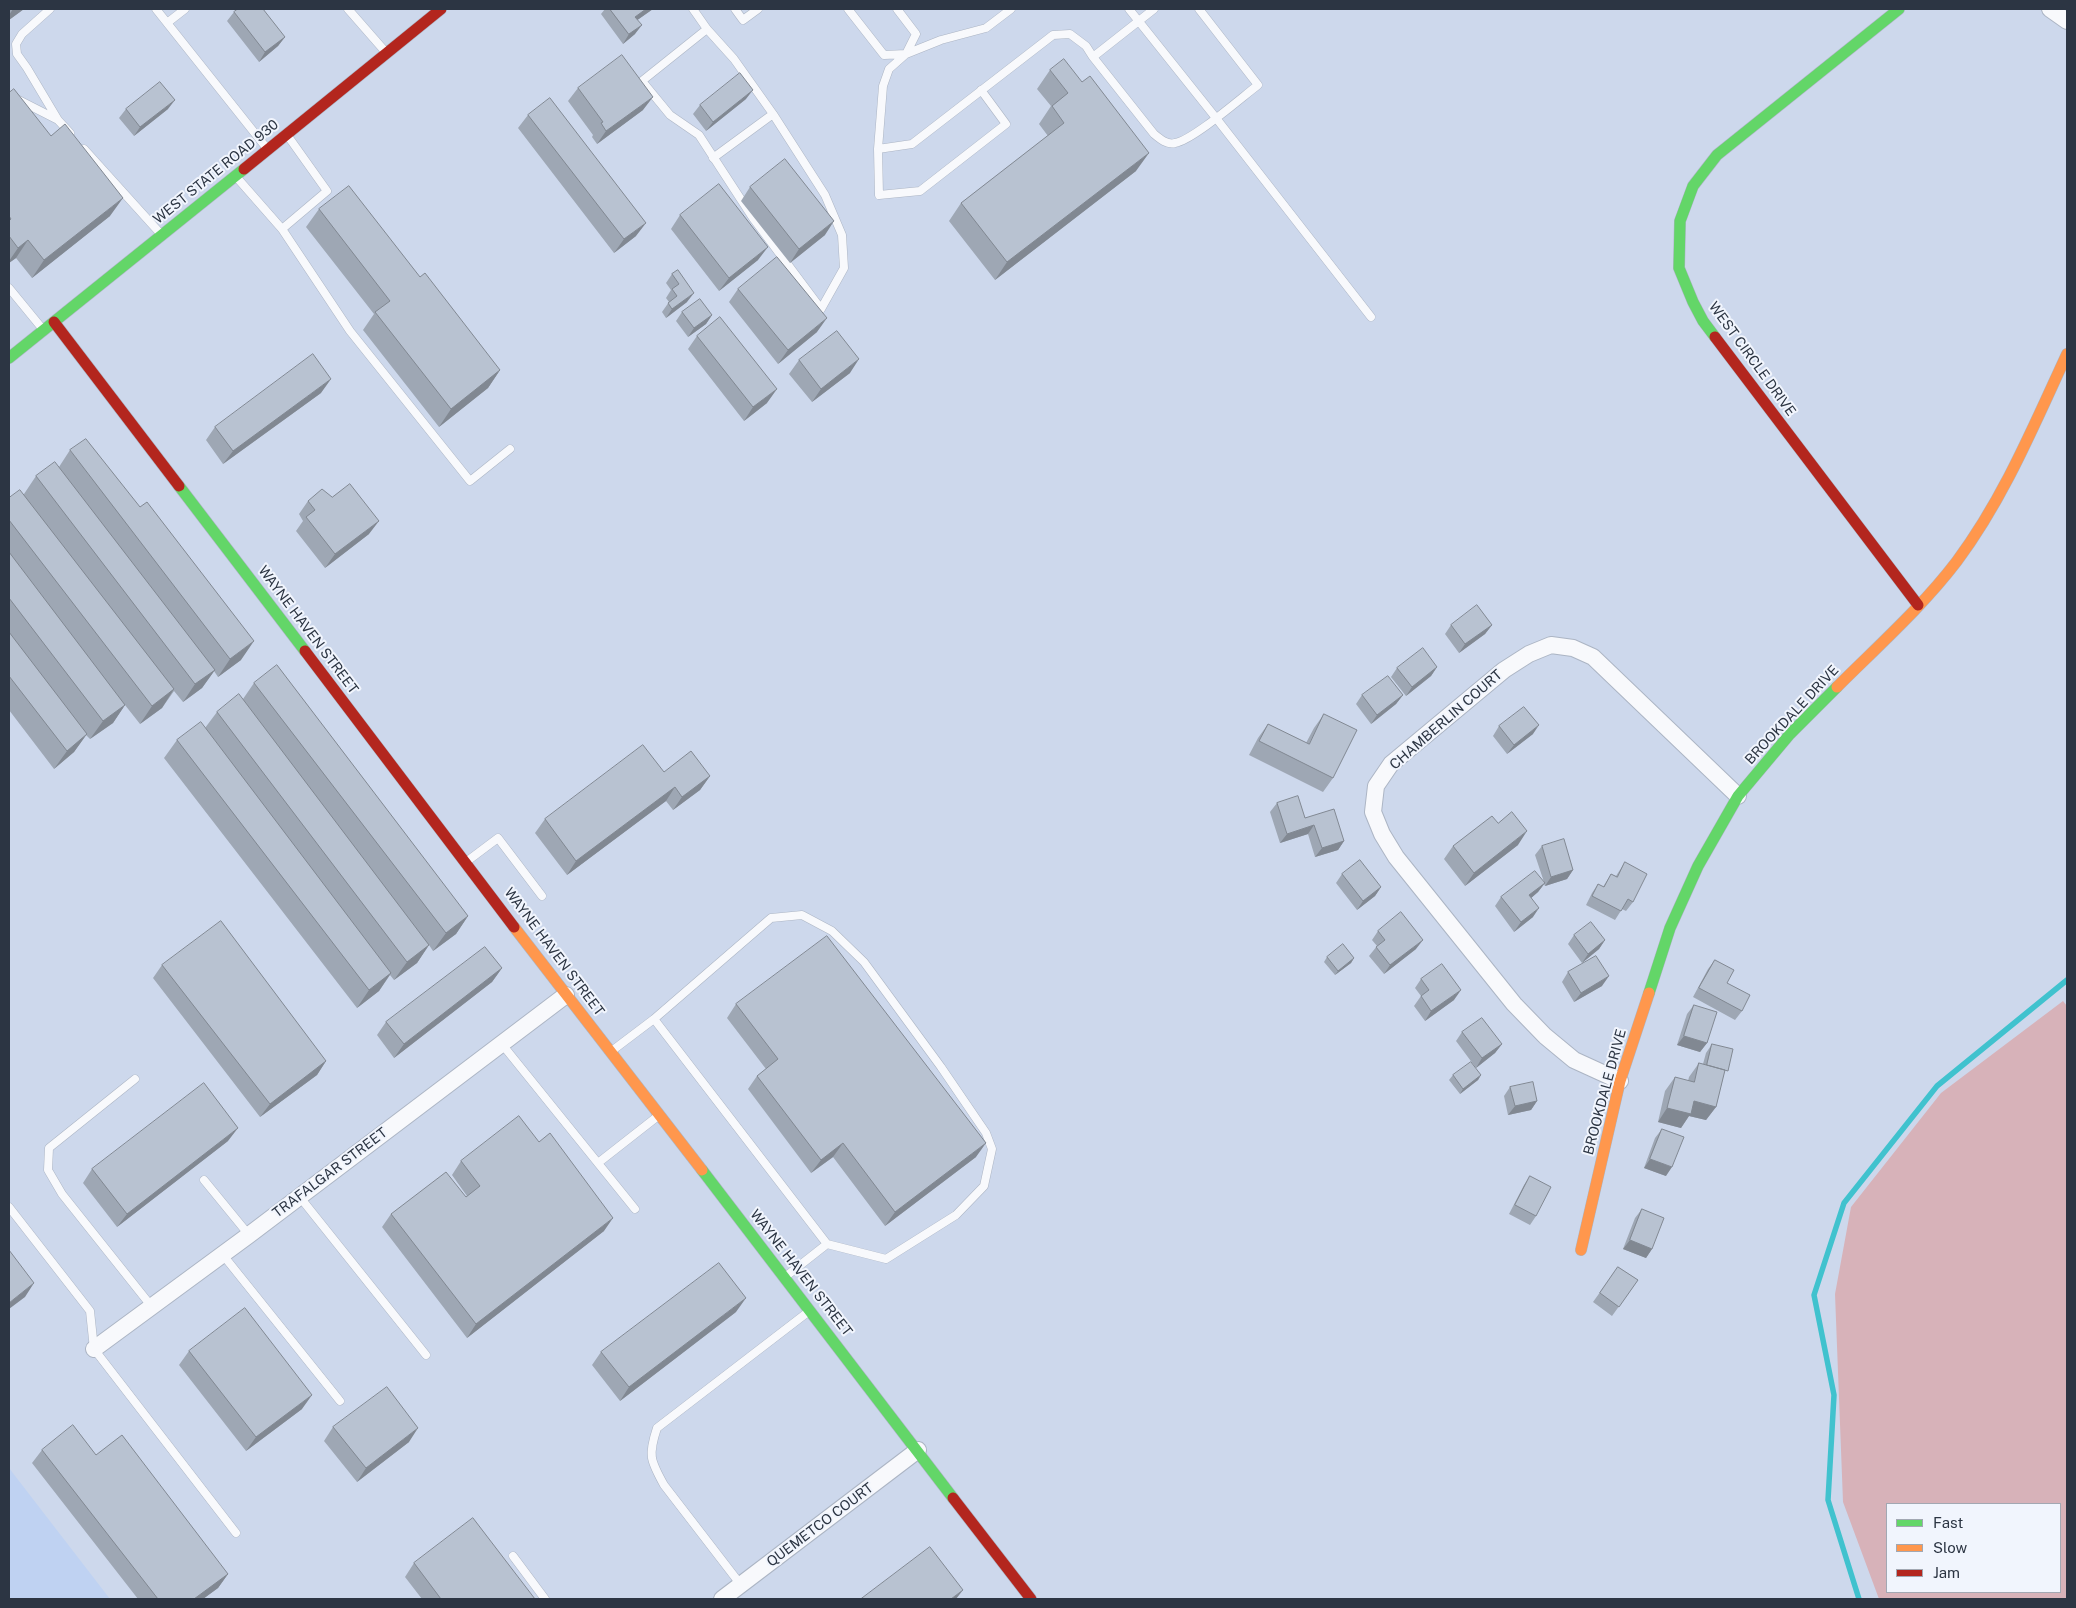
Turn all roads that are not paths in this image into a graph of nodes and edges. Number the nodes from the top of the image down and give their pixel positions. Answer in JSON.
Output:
{"nodes":[{"id":1,"x":50,"y":9,"type":"edge"},
{"id":2,"x":156,"y":9,"type":"edge"},
{"id":3,"x":186,"y":9,"type":"edge"},
{"id":4,"x":348,"y":9,"type":"edge"},
{"id":5,"x":441,"y":9,"type":"edge"},
{"id":6,"x":693,"y":9,"type":"edge"},
{"id":7,"x":735,"y":9,"type":"edge"},
{"id":8,"x":758,"y":9,"type":"edge"},
{"id":9,"x":848,"y":9,"type":"edge"},
{"id":10,"x":897,"y":9,"type":"edge"},
{"id":11,"x":1011,"y":9,"type":"edge"},
{"id":12,"x":1128,"y":9,"type":"edge"},
{"id":13,"x":1154,"y":9,"type":"edge"},
{"id":14,"x":1199,"y":9,"type":"edge"},
{"id":15,"x":1899,"y":9,"type":"edge"},
{"id":16,"x":2050,"y":9,"type":"edge"},
{"id":17,"x":1139,"y":20,"type":"junction"},
{"id":18,"x":2067,"y":20,"type":"edge"},
{"id":19,"x":167,"y":23,"type":"junction"},
{"id":20,"x":707,"y":29,"type":"junction"},
{"id":21,"x":387,"y":53,"type":"junction"},
{"id":22,"x":906,"y":54,"type":"junction"},
{"id":23,"x":1093,"y":57,"type":"junction"},
{"id":24,"x":981,"y":90,"type":"junction"},
{"id":25,"x":9,"y":95,"type":"edge"},
{"id":26,"x":773,"y":114,"type":"junction"},
{"id":27,"x":1216,"y":118,"type":"junction"},
{"id":28,"x":58,"y":120,"type":"junction"},
{"id":29,"x":287,"y":135,"type":"junction"},
{"id":30,"x":878,"y":149,"type":"junction"},
{"id":31,"x":268,"y":150,"type":"junction"},
{"id":32,"x":713,"y":158,"type":"junction"},
{"id":33,"x":236,"y":176,"type":"junction"},
{"id":34,"x":282,"y":229,"type":"junction"},
{"id":35,"x":162,"y":235,"type":"junction"},
{"id":36,"x":9,"y":288,"type":"edge"},
{"id":37,"x":1371,"y":317,"type":"dead end"},
{"id":38,"x":54,"y":322,"type":"junction"},
{"id":39,"x":44,"y":330,"type":"junction"},
{"id":40,"x":2067,"y":354,"type":"edge"},
{"id":41,"x":9,"y":358,"type":"edge"},
{"id":42,"x":510,"y":449,"type":"dead end"},
{"id":43,"x":1918,"y":605,"type":"junction"},
{"id":44,"x":1738,"y":796,"type":"junction"},
{"id":45,"x":466,"y":862,"type":"junction"},
{"id":46,"x":542,"y":896,"type":"dead end"},
{"id":47,"x":566,"y":996,"type":"junction"},
{"id":48,"x":654,"y":1019,"type":"junction"},
{"id":49,"x":501,"y":1043,"type":"junction"},
{"id":50,"x":611,"y":1052,"type":"junction"},
{"id":51,"x":135,"y":1079,"type":"dead end"},
{"id":52,"x":1620,"y":1081,"type":"junction"},
{"id":53,"x":660,"y":1114,"type":"junction"},
{"id":54,"x":598,"y":1163,"type":"junction"},
{"id":55,"x":204,"y":1180,"type":"dead end"},
{"id":56,"x":299,"y":1196,"type":"junction"},
{"id":57,"x":9,"y":1207,"type":"edge"},
{"id":58,"x":635,"y":1209,"type":"dead end"},
{"id":59,"x":249,"y":1235,"type":"junction"},
{"id":60,"x":827,"y":1244,"type":"junction"},
{"id":61,"x":1581,"y":1250,"type":"dead end"},
{"id":62,"x":223,"y":1255,"type":"junction"},
{"id":63,"x":785,"y":1277,"type":"junction"},
{"id":64,"x":152,"y":1307,"type":"junction"},
{"id":65,"x":810,"y":1310,"type":"junction"},
{"id":66,"x":94,"y":1349,"type":"junction"},
{"id":67,"x":426,"y":1355,"type":"dead end"},
{"id":68,"x":340,"y":1401,"type":"dead end"},
{"id":69,"x":918,"y":1450,"type":"junction"},
{"id":70,"x":236,"y":1533,"type":"dead end"},
{"id":71,"x":513,"y":1556,"type":"dead end"},
{"id":72,"x":741,"y":1585,"type":"junction"},
{"id":73,"x":545,"y":1599,"type":"edge"},
{"id":74,"x":722,"y":1599,"type":"edge"},
{"id":75,"x":1031,"y":1599,"type":"edge"}],
"edges":[{"from":1,"to":28,"type":"lane"},
{"from":2,"to":19,"type":"lane"},
{"from":3,"to":19,"type":"lane"},
{"from":4,"to":21,"type":"lane"},
{"from":5,"to":21,"type":"main road","name":"WEST STATE ROAD 930"},
{"from":6,"to":20,"type":"lane"},
{"from":7,"to":8,"type":"lane"},
{"from":9,"to":22,"type":"lane"},
{"from":10,"to":22,"type":"lane"},
{"from":11,"to":22,"type":"lane"},
{"from":12,"to":17,"type":"lane"},
{"from":13,"to":17,"type":"lane"},
{"from":14,"to":27,"type":"lane"},
{"from":15,"to":43,"type":"main road","name":"WEST CIRCLE DRIVE"},
{"from":16,"to":18,"type":"street"},
{"from":17,"to":23,"type":"lane"},
{"from":17,"to":27,"type":"lane"},
{"from":19,"to":31,"type":"lane"},
{"from":20,"to":26,"type":"lane"},
{"from":20,"to":32,"type":"lane"},
{"from":21,"to":29,"type":"main road","name":"WEST STATE ROAD 930"},
{"from":22,"to":30,"type":"lane"},
{"from":23,"to":24,"type":"lane"},
{"from":23,"to":27,"type":"lane"},
{"from":24,"to":30,"type":"lane"},
{"from":24,"to":30,"type":"lane"},
{"from":25,"to":28,"type":"lane"},
{"from":26,"to":32,"type":"lane"},
{"from":26,"to":32,"type":"lane"},
{"from":27,"to":37,"type":"lane"},
{"from":28,"to":35,"type":"lane"},
{"from":29,"to":31,"type":"main road","name":"WEST STATE ROAD 930"},
{"from":29,"to":34,"type":"lane"},
{"from":31,"to":33,"type":"main road","name":"WEST STATE ROAD 930"},
{"from":33,"to":34,"type":"lane"},
{"from":33,"to":35,"type":"main road","name":"WEST STATE ROAD 930"},
{"from":34,"to":42,"type":"lane"},
{"from":35,"to":38,"type":"main road","name":"WEST STATE ROAD 930"},
{"from":36,"to":39,"type":"lane"},
{"from":38,"to":39,"type":"main road","name":"WEST STATE ROAD 930"},
{"from":38,"to":45,"type":"main road","name":"WAYNE HAVEN STREET"},
{"from":39,"to":41,"type":"main road","name":"WEST STATE ROAD 930"},
{"from":40,"to":43,"type":"main road","name":"BROOKDALE DRIVE"},
{"from":43,"to":44,"type":"main road","name":"BROOKDALE DRIVE"},
{"from":44,"to":52,"type":"main road","name":"BROOKDALE DRIVE"},
{"from":44,"to":52,"type":"street","name":"CHAMBERLIN COURT"},
{"from":45,"to":46,"type":"lane"},
{"from":45,"to":47,"type":"main road","name":"WAYNE HAVEN STREET"},
{"from":47,"to":49,"type":"street","name":"TRAFALGAR STREET"},
{"from":47,"to":50,"type":"main road","name":"WAYNE HAVEN STREET"},
{"from":48,"to":50,"type":"lane"},
{"from":48,"to":60,"type":"lane"},
{"from":48,"to":60,"type":"lane"},
{"from":49,"to":54,"type":"lane"},
{"from":49,"to":56,"type":"street","name":"TRAFALGAR STREET"},
{"from":50,"to":53,"type":"main road","name":"WAYNE HAVEN STREET"},
{"from":51,"to":64,"type":"lane"},
{"from":52,"to":61,"type":"main road","name":"BROOKDALE DRIVE"},
{"from":53,"to":54,"type":"lane"},
{"from":53,"to":63,"type":"main road","name":"WAYNE HAVEN STREET"},
{"from":54,"to":58,"type":"lane"},
{"from":55,"to":59,"type":"lane"},
{"from":56,"to":59,"type":"street","name":"TRAFALGAR STREET"},
{"from":56,"to":67,"type":"lane"},
{"from":57,"to":66,"type":"lane"},
{"from":59,"to":62,"type":"street","name":"TRAFALGAR STREET"},
{"from":60,"to":63,"type":"lane"},
{"from":62,"to":64,"type":"street","name":"TRAFALGAR STREET"},
{"from":62,"to":68,"type":"lane"},
{"from":63,"to":65,"type":"main road","name":"WAYNE HAVEN STREET"},
{"from":64,"to":66,"type":"street","name":"TRAFALGAR STREET"},
{"from":65,"to":69,"type":"main road","name":"WAYNE HAVEN STREET"},
{"from":65,"to":72,"type":"lane"},
{"from":66,"to":70,"type":"lane"},
{"from":69,"to":72,"type":"street","name":"QUEMETCO COURT"},
{"from":69,"to":75,"type":"main road","name":"WAYNE HAVEN STREET"},
{"from":71,"to":73,"type":"lane"},
{"from":72,"to":74,"type":"street","name":"QUEMETCO COURT"}]}
